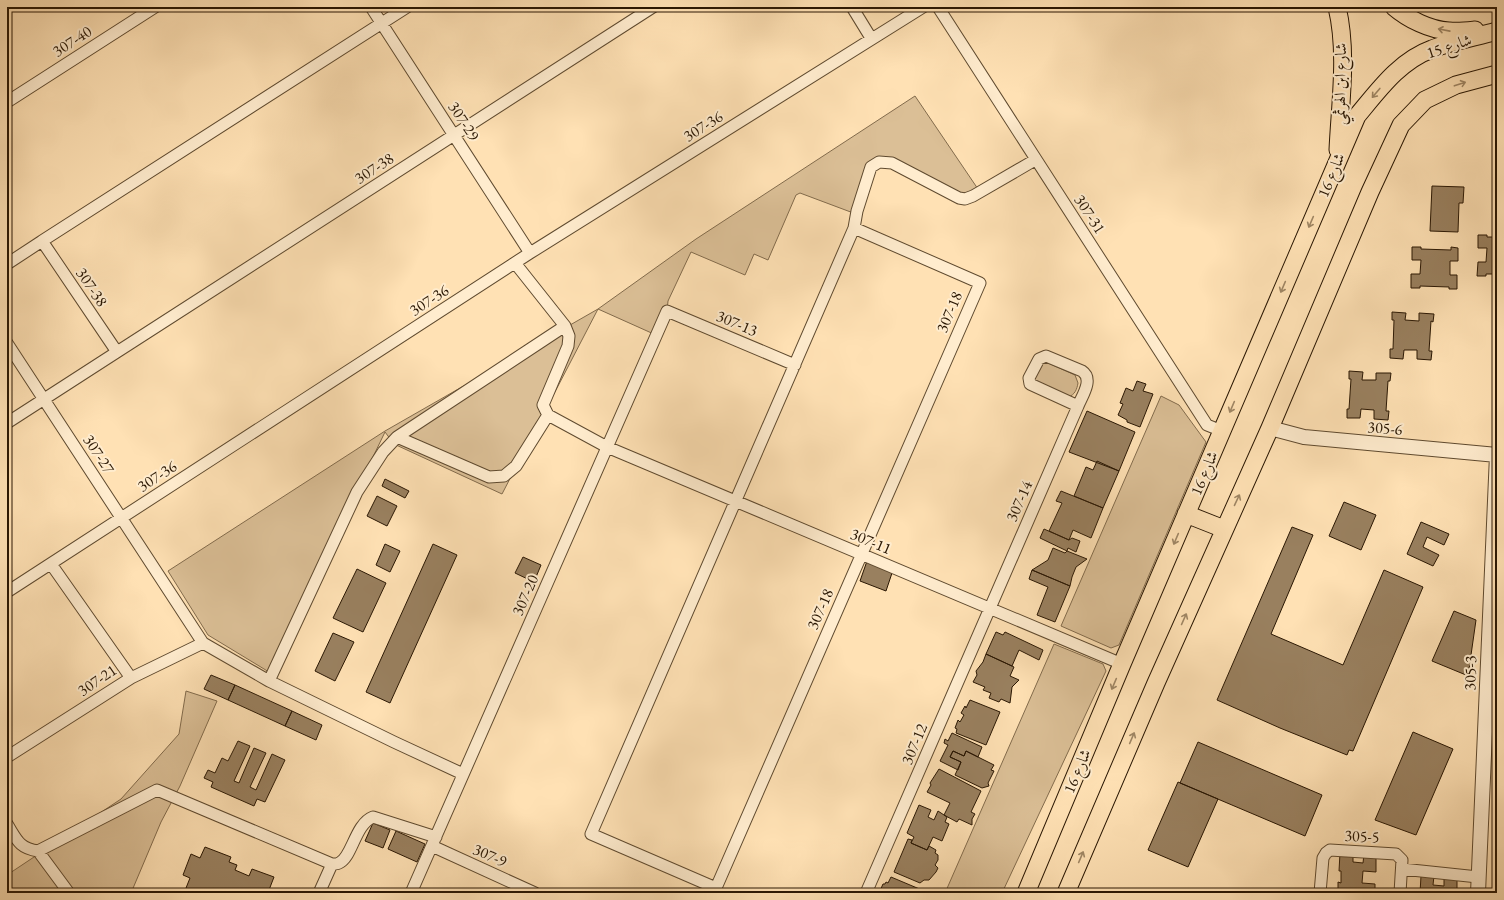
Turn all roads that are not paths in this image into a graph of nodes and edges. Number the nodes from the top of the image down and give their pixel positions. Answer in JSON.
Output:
{"nodes":[{"id":1,"x":155,"y":7,"type":"edge"},
{"id":2,"x":371,"y":7,"type":"edge"},
{"id":3,"x":407,"y":7,"type":"edge"},
{"id":4,"x":653,"y":7,"type":"edge"},
{"id":5,"x":852,"y":7,"type":"edge"},
{"id":6,"x":923,"y":7,"type":"edge"},
{"id":7,"x":938,"y":7,"type":"edge"},
{"id":8,"x":1337,"y":7,"type":"edge"},
{"id":9,"x":1394,"y":7,"type":"edge"},
{"id":10,"x":381,"y":23,"type":"junction"},
{"id":11,"x":1497,"y":30,"type":"edge"},
{"id":12,"x":871,"y":38,"type":"junction"},
{"id":13,"x":1403,"y":65,"type":"joint"},
{"id":14,"x":1497,"y":74,"type":"edge"},
{"id":15,"x":7,"y":102,"type":"edge"},
{"id":16,"x":454,"y":136,"type":"junction"},
{"id":17,"x":1035,"y":160,"type":"junction"},
{"id":18,"x":1337,"y":160,"type":"junction"},
{"id":19,"x":854,"y":228,"type":"junction"},
{"id":20,"x":42,"y":241,"type":"junction"},
{"id":21,"x":530,"y":253,"type":"junction"},
{"id":22,"x":515,"y":263,"type":"junction"},
{"id":23,"x":7,"y":264,"type":"edge"},
{"id":24,"x":667,"y":311,"type":"joint"},
{"id":25,"x":565,"y":326,"type":"junction"},
{"id":26,"x":7,"y":343,"type":"edge"},
{"id":27,"x":117,"y":352,"type":"junction"},
{"id":28,"x":795,"y":364,"type":"junction"},
{"id":29,"x":44,"y":399,"type":"junction"},
{"id":30,"x":1078,"y":406,"type":"junction"},
{"id":31,"x":548,"y":415,"type":"junction"},
{"id":32,"x":7,"y":423,"type":"edge"},
{"id":33,"x":1270,"y":428,"type":"junction"},
{"id":34,"x":1222,"y":431,"type":"junction"},
{"id":35,"x":397,"y":438,"type":"junction"},
{"id":36,"x":607,"y":447,"type":"junction"},
{"id":37,"x":1497,"y":455,"type":"edge"},
{"id":38,"x":736,"y":501,"type":"junction"},
{"id":39,"x":1186,"y":514,"type":"junction"},
{"id":40,"x":122,"y":518,"type":"junction"},
{"id":41,"x":1224,"y":529,"type":"junction"},
{"id":42,"x":862,"y":554,"type":"junction"},
{"id":43,"x":51,"y":564,"type":"junction"},
{"id":44,"x":7,"y":592,"type":"edge"},
{"id":45,"x":990,"y":608,"type":"junction"},
{"id":46,"x":203,"y":643,"type":"junction"},
{"id":47,"x":1122,"y":664,"type":"junction"},
{"id":48,"x":131,"y":678,"type":"junction"},
{"id":49,"x":269,"y":681,"type":"junction"},
{"id":50,"x":7,"y":757,"type":"edge"},
{"id":51,"x":463,"y":774,"type":"junction"},
{"id":52,"x":7,"y":824,"type":"edge"},
{"id":53,"x":434,"y":842,"type":"junction"},
{"id":54,"x":38,"y":851,"type":"junction"},
{"id":55,"x":332,"y":864,"type":"junction"},
{"id":56,"x":1402,"y":868,"type":"junction"},
{"id":57,"x":1478,"y":877,"type":"junction"},
{"id":58,"x":715,"y":891,"type":"edge"},
{"id":59,"x":69,"y":893,"type":"edge"},
{"id":60,"x":319,"y":893,"type":"edge"},
{"id":61,"x":411,"y":893,"type":"edge"},
{"id":62,"x":535,"y":893,"type":"edge"},
{"id":63,"x":866,"y":893,"type":"edge"},
{"id":64,"x":1026,"y":893,"type":"edge"},
{"id":65,"x":1066,"y":893,"type":"edge"},
{"id":66,"x":1320,"y":893,"type":"edge"},
{"id":67,"x":1400,"y":893,"type":"edge"},
{"id":68,"x":1478,"y":893,"type":"edge"}],
"edges":[{"from":1,"to":15,"type":"street","name":"307-40"},
{"from":2,"to":10,"type":"street","name":"307-29"},
{"from":3,"to":10,"type":"street"},
{"from":4,"to":16,"type":"street"},
{"from":5,"to":12,"type":"street"},
{"from":6,"to":12,"type":"street","name":"307-36"},
{"from":7,"to":17,"type":"street","name":"307-31"},
{"from":8,"to":18,"type":"main road","name":"شارع ابن الهرثمي"},
{"from":11,"to":9,"type":"main road","one_way":true},
{"from":10,"to":16,"type":"street","name":"307-29"},
{"from":10,"to":20,"type":"street"},
{"from":11,"to":13,"type":"main road","name":"شارع 15"},
{"from":12,"to":21,"type":"street","name":"307-36"},
{"from":13,"to":18,"type":"main road","name":"شارع 16","one_way":true},
{"from":33,"to":14,"type":"main road","one_way":true},
{"from":16,"to":21,"type":"street","name":"307-29"},
{"from":16,"to":27,"type":"street","name":"307-38"},
{"from":17,"to":19,"type":"street"},
{"from":17,"to":34,"type":"street","name":"307-31"},
{"from":18,"to":34,"type":"main road","name":"شارع 16","one_way":true},
{"from":19,"to":28,"type":"street","name":"307-18"},
{"from":19,"to":42,"type":"street","name":"307-18"},
{"from":20,"to":23,"type":"street"},
{"from":20,"to":27,"type":"street","name":"307-38"},
{"from":21,"to":22,"type":"street","name":"307-36"},
{"from":22,"to":25,"type":"street"},
{"from":22,"to":40,"type":"street","name":"307-36"},
{"from":24,"to":28,"type":"street","name":"307-13"},
{"from":24,"to":36,"type":"street","name":"307-20"},
{"from":25,"to":31,"type":"street"},
{"from":25,"to":35,"type":"street"},
{"from":26,"to":29,"type":"street","name":"307-27"},
{"from":27,"to":29,"type":"street"},
{"from":28,"to":38,"type":"street","name":"307-18"},
{"from":29,"to":32,"type":"street"},
{"from":29,"to":40,"type":"street","name":"307-27"},
{"from":30,"to":30,"type":"street","name":"307-14"},
{"from":30,"to":45,"type":"street","name":"307-14"},
{"from":31,"to":35,"type":"street"},
{"from":31,"to":36,"type":"street","name":"307-11"},
{"from":33,"to":37,"type":"street","name":"305-6"},
{"from":41,"to":33,"type":"main road","one_way":true},
{"from":34,"to":39,"type":"main road","name":"شارع 16"},
{"from":35,"to":49,"type":"street"},
{"from":36,"to":38,"type":"street","name":"307-11"},
{"from":36,"to":51,"type":"street","name":"307-20"},
{"from":37,"to":57,"type":"street","name":"305-3"},
{"from":38,"to":42,"type":"street","name":"307-11"},
{"from":38,"to":58,"type":"street","name":"307-18"},
{"from":39,"to":41,"type":"main road"},
{"from":39,"to":47,"type":"main road","name":"شارع 16","one_way":true},
{"from":40,"to":43,"type":"street","name":"307-36"},
{"from":40,"to":46,"type":"street","name":"307-27"},
{"from":65,"to":41,"type":"main road","one_way":true},
{"from":42,"to":45,"type":"street","name":"307-11"},
{"from":42,"to":58,"type":"street","name":"307-18"},
{"from":43,"to":44,"type":"street","name":"307-36"},
{"from":43,"to":48,"type":"street","name":"307-21"},
{"from":45,"to":47,"type":"street","name":"307-11"},
{"from":45,"to":63,"type":"street","name":"307-12"},
{"from":46,"to":48,"type":"street"},
{"from":46,"to":49,"type":"street"},
{"from":47,"to":64,"type":"main road","name":"شارع 16","one_way":true},
{"from":48,"to":50,"type":"street","name":"307-21"},
{"from":49,"to":51,"type":"street"},
{"from":51,"to":53,"type":"street","name":"307-20"},
{"from":52,"to":54,"type":"street"},
{"from":53,"to":55,"type":"street","name":"307-9"},
{"from":53,"to":61,"type":"street","name":"307-20"},
{"from":53,"to":62,"type":"street","name":"307-9"},
{"from":54,"to":55,"type":"street"},
{"from":54,"to":59,"type":"street"},
{"from":55,"to":60,"type":"street"},
{"from":56,"to":57,"type":"street"},
{"from":56,"to":66,"type":"street","name":"305-5"},
{"from":56,"to":67,"type":"street"},
{"from":57,"to":68,"type":"street","name":"305-3"}]}
